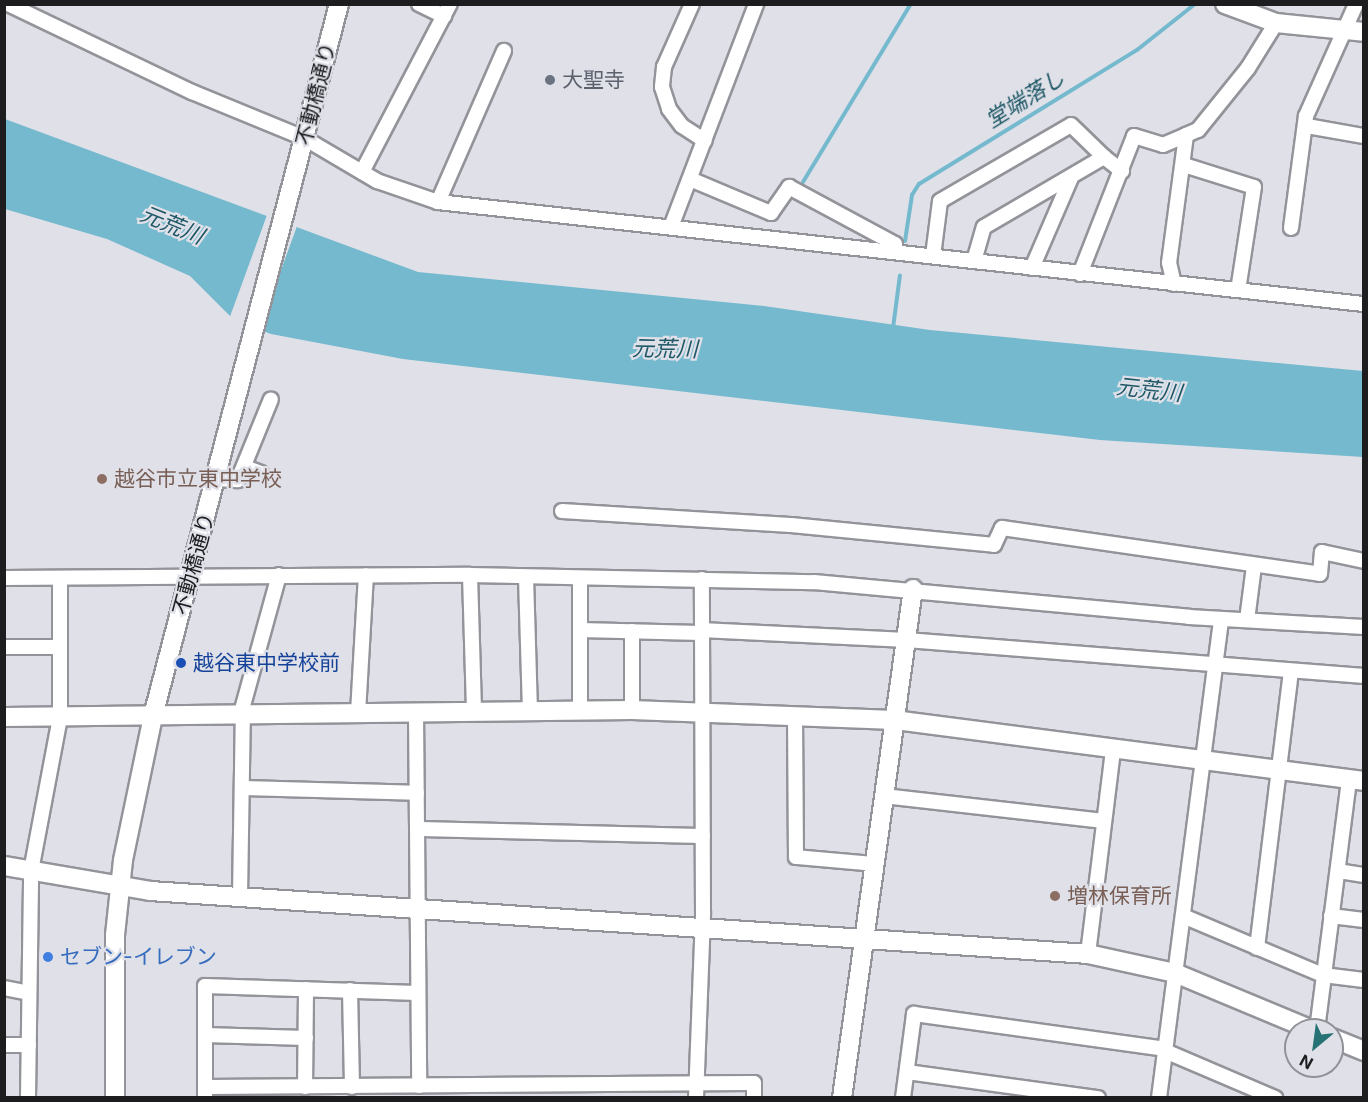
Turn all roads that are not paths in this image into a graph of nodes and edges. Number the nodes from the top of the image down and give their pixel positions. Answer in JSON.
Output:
{"nodes":[{"id":1,"x":8,"y":4,"type":"edge"},
{"id":2,"x":339,"y":4,"type":"edge"},
{"id":3,"x":419,"y":4,"type":"edge"},
{"id":4,"x":692,"y":4,"type":"edge"},
{"id":5,"x":756,"y":4,"type":"edge"},
{"id":6,"x":1225,"y":4,"type":"edge"},
{"id":7,"x":1356,"y":4,"type":"edge"},
{"id":8,"x":447,"y":10,"type":"edge"},
{"id":9,"x":1276,"y":23,"type":"junction"},
{"id":10,"x":1342,"y":31,"type":"junction"},
{"id":11,"x":1364,"y":32,"type":"edge"},
{"id":12,"x":504,"y":51,"type":"dead end"},
{"id":13,"x":1307,"y":126,"type":"junction"},
{"id":14,"x":1186,"y":135,"type":"junction"},
{"id":15,"x":1364,"y":136,"type":"edge"},
{"id":16,"x":304,"y":138,"type":"junction"},
{"id":17,"x":705,"y":141,"type":"junction"},
{"id":18,"x":1104,"y":156,"type":"junction"},
{"id":19,"x":1184,"y":165,"type":"junction"},
{"id":20,"x":1122,"y":171,"type":"junction"},
{"id":21,"x":362,"y":172,"type":"junction"},
{"id":22,"x":1071,"y":178,"type":"junction"},
{"id":23,"x":690,"y":179,"type":"junction"},
{"id":24,"x":438,"y":202,"type":"junction"},
{"id":25,"x":671,"y":227,"type":"junction"},
{"id":26,"x":1291,"y":228,"type":"dead end"},
{"id":27,"x":895,"y":251,"type":"junction"},
{"id":28,"x":933,"y":256,"type":"junction"},
{"id":29,"x":974,"y":261,"type":"junction"},
{"id":30,"x":1169,"y":263,"type":"junction"},
{"id":31,"x":1032,"y":268,"type":"junction"},
{"id":32,"x":1080,"y":274,"type":"junction"},
{"id":33,"x":1157,"y":282,"type":"junction"},
{"id":34,"x":1174,"y":284,"type":"junction"},
{"id":35,"x":1238,"y":290,"type":"junction"},
{"id":36,"x":1364,"y":304,"type":"edge"},
{"id":37,"x":271,"y":399,"type":"dead end"},
{"id":38,"x":245,"y":467,"type":"junction"},
{"id":39,"x":261,"y":473,"type":"dead end"},
{"id":40,"x":216,"y":479,"type":"junction"},
{"id":41,"x":562,"y":511,"type":"dead end"},
{"id":42,"x":1364,"y":561,"type":"edge"},
{"id":43,"x":1254,"y":566,"type":"junction"},
{"id":44,"x":191,"y":575,"type":"junction"},
{"id":45,"x":279,"y":575,"type":"junction"},
{"id":46,"x":366,"y":575,"type":"junction"},
{"id":47,"x":470,"y":575,"type":"junction"},
{"id":48,"x":526,"y":577,"type":"junction"},
{"id":49,"x":4,"y":578,"type":"edge"},
{"id":50,"x":580,"y":578,"type":"junction"},
{"id":51,"x":702,"y":579,"type":"junction"},
{"id":52,"x":60,"y":580,"type":"junction"},
{"id":53,"x":913,"y":589,"type":"junction"},
{"id":54,"x":1221,"y":619,"type":"junction"},
{"id":55,"x":1247,"y":620,"type":"junction"},
{"id":56,"x":1364,"y":627,"type":"edge"},
{"id":57,"x":580,"y":630,"type":"junction"},
{"id":58,"x":632,"y":631,"type":"junction"},
{"id":59,"x":701,"y":632,"type":"junction"},
{"id":60,"x":908,"y":640,"type":"junction"},
{"id":61,"x":4,"y":647,"type":"edge"},
{"id":62,"x":60,"y":647,"type":"junction"},
{"id":63,"x":1215,"y":667,"type":"junction"},
{"id":64,"x":1291,"y":673,"type":"junction"},
{"id":65,"x":1364,"y":676,"type":"edge"},
{"id":66,"x":632,"y":710,"type":"junction"},
{"id":67,"x":530,"y":711,"type":"junction"},
{"id":68,"x":580,"y":711,"type":"junction"},
{"id":69,"x":701,"y":711,"type":"junction"},
{"id":70,"x":416,"y":712,"type":"junction"},
{"id":71,"x":474,"y":712,"type":"junction"},
{"id":72,"x":242,"y":713,"type":"junction"},
{"id":73,"x":358,"y":713,"type":"junction"},
{"id":74,"x":153,"y":716,"type":"junction"},
{"id":75,"x":795,"y":716,"type":"junction"},
{"id":76,"x":4,"y":717,"type":"edge"},
{"id":77,"x":60,"y":718,"type":"junction"},
{"id":78,"x":896,"y":720,"type":"junction"},
{"id":79,"x":1113,"y":749,"type":"junction"},
{"id":80,"x":1203,"y":760,"type":"junction"},
{"id":81,"x":1277,"y":770,"type":"junction"},
{"id":82,"x":1356,"y":781,"type":"edge"},
{"id":83,"x":242,"y":788,"type":"junction"},
{"id":84,"x":417,"y":793,"type":"junction"},
{"id":85,"x":884,"y":796,"type":"junction"},
{"id":86,"x":1104,"y":821,"type":"junction"},
{"id":87,"x":418,"y":829,"type":"junction"},
{"id":88,"x":703,"y":836,"type":"junction"},
{"id":89,"x":875,"y":864,"type":"junction"},
{"id":90,"x":4,"y":866,"type":"edge"},
{"id":91,"x":31,"y":871,"type":"junction"},
{"id":92,"x":1338,"y":872,"type":"junction"},
{"id":93,"x":1364,"y":875,"type":"edge"},
{"id":94,"x":119,"y":888,"type":"junction"},
{"id":95,"x":240,"y":896,"type":"junction"},
{"id":96,"x":418,"y":909,"type":"junction"},
{"id":97,"x":1183,"y":916,"type":"junction"},
{"id":98,"x":1331,"y":916,"type":"junction"},
{"id":99,"x":1364,"y":920,"type":"edge"},
{"id":100,"x":702,"y":929,"type":"junction"},
{"id":101,"x":864,"y":941,"type":"junction"},
{"id":102,"x":1257,"y":948,"type":"junction"},
{"id":103,"x":1088,"y":954,"type":"junction"},
{"id":104,"x":1175,"y":973,"type":"junction"},
{"id":105,"x":1323,"y":975,"type":"junction"},
{"id":106,"x":1364,"y":980,"type":"edge"},
{"id":107,"x":4,"y":987,"type":"edge"},
{"id":108,"x":306,"y":989,"type":"junction"},
{"id":109,"x":350,"y":990,"type":"junction"},
{"id":110,"x":29,"y":993,"type":"junction"},
{"id":111,"x":418,"y":993,"type":"junction"},
{"id":112,"x":1284,"y":1018,"type":"edge"},
{"id":113,"x":1318,"y":1018,"type":"edge"},
{"id":114,"x":205,"y":1035,"type":"junction"},
{"id":115,"x":306,"y":1038,"type":"junction"},
{"id":116,"x":1344,"y":1043,"type":"edge"},
{"id":117,"x":4,"y":1045,"type":"edge"},
{"id":118,"x":29,"y":1045,"type":"junction"},
{"id":119,"x":1165,"y":1050,"type":"junction"},
{"id":120,"x":1364,"y":1051,"type":"edge"},
{"id":121,"x":907,"y":1072,"type":"junction"},
{"id":122,"x":697,"y":1083,"type":"junction"},
{"id":123,"x":305,"y":1087,"type":"junction"},
{"id":124,"x":351,"y":1087,"type":"junction"},
{"id":125,"x":418,"y":1090,"type":"edge"},
{"id":126,"x":578,"y":1091,"type":"edge"},
{"id":127,"x":205,"y":1093,"type":"edge"},
{"id":128,"x":28,"y":1098,"type":"edge"},
{"id":129,"x":115,"y":1098,"type":"edge"},
{"id":130,"x":696,"y":1098,"type":"edge"},
{"id":131,"x":754,"y":1098,"type":"edge"},
{"id":132,"x":842,"y":1098,"type":"edge"},
{"id":133,"x":903,"y":1098,"type":"edge"},
{"id":134,"x":1098,"y":1098,"type":"edge"},
{"id":135,"x":1159,"y":1098,"type":"edge"},
{"id":136,"x":1275,"y":1098,"type":"edge"}],
"edges":[{"from":1,"to":16,"type":"street"},
{"from":2,"to":16,"type":"street","name":"不動橋通り"},
{"from":3,"to":8,"type":"street"},
{"from":4,"to":17,"type":"street"},
{"from":5,"to":17,"type":"street"},
{"from":6,"to":9,"type":"street"},
{"from":7,"to":10,"type":"street"},
{"from":8,"to":21,"type":"street"},
{"from":9,"to":10,"type":"street"},
{"from":9,"to":14,"type":"street"},
{"from":10,"to":11,"type":"street"},
{"from":10,"to":13,"type":"street"},
{"from":12,"to":24,"type":"street"},
{"from":13,"to":15,"type":"street"},
{"from":13,"to":26,"type":"street"},
{"from":14,"to":19,"type":"street"},
{"from":14,"to":20,"type":"street"},
{"from":16,"to":21,"type":"street"},
{"from":16,"to":40,"type":"street","name":"不動橋通り"},
{"from":17,"to":23,"type":"street"},
{"from":18,"to":20,"type":"street"},
{"from":18,"to":22,"type":"street"},
{"from":18,"to":28,"type":"street"},
{"from":19,"to":30,"type":"street"},
{"from":19,"to":35,"type":"street"},
{"from":20,"to":32,"type":"street"},
{"from":21,"to":24,"type":"street"},
{"from":22,"to":29,"type":"street"},
{"from":22,"to":31,"type":"street"},
{"from":23,"to":25,"type":"street"},
{"from":23,"to":27,"type":"street"},
{"from":24,"to":25,"type":"street"},
{"from":25,"to":27,"type":"street"},
{"from":27,"to":28,"type":"street"},
{"from":28,"to":29,"type":"street"},
{"from":29,"to":31,"type":"street"},
{"from":30,"to":33,"type":"street"},
{"from":30,"to":34,"type":"street"},
{"from":31,"to":32,"type":"street"},
{"from":32,"to":33,"type":"street"},
{"from":33,"to":34,"type":"street"},
{"from":34,"to":35,"type":"street"},
{"from":35,"to":36,"type":"street"},
{"from":37,"to":38,"type":"street"},
{"from":38,"to":39,"type":"street"},
{"from":38,"to":40,"type":"street"},
{"from":40,"to":44,"type":"street","name":"不動橋通り"},
{"from":41,"to":43,"type":"street"},
{"from":42,"to":43,"type":"street"},
{"from":43,"to":55,"type":"street"},
{"from":44,"to":45,"type":"street"},
{"from":44,"to":52,"type":"street"},
{"from":44,"to":74,"type":"street","name":"不動橋通り"},
{"from":45,"to":46,"type":"street"},
{"from":45,"to":72,"type":"street"},
{"from":46,"to":47,"type":"street"},
{"from":46,"to":73,"type":"street"},
{"from":47,"to":48,"type":"street"},
{"from":47,"to":71,"type":"street"},
{"from":48,"to":50,"type":"street"},
{"from":48,"to":67,"type":"street"},
{"from":49,"to":52,"type":"street"},
{"from":50,"to":51,"type":"street"},
{"from":50,"to":57,"type":"street"},
{"from":51,"to":53,"type":"street"},
{"from":51,"to":59,"type":"street"},
{"from":52,"to":62,"type":"street"},
{"from":53,"to":54,"type":"street"},
{"from":53,"to":60,"type":"street"},
{"from":54,"to":55,"type":"street"},
{"from":54,"to":63,"type":"street"},
{"from":55,"to":56,"type":"street"},
{"from":57,"to":58,"type":"street"},
{"from":57,"to":68,"type":"street"},
{"from":58,"to":59,"type":"street"},
{"from":58,"to":66,"type":"street"},
{"from":59,"to":60,"type":"street"},
{"from":59,"to":69,"type":"street"},
{"from":60,"to":63,"type":"street"},
{"from":60,"to":78,"type":"street"},
{"from":61,"to":62,"type":"street"},
{"from":62,"to":77,"type":"street"},
{"from":63,"to":64,"type":"street"},
{"from":63,"to":80,"type":"street"},
{"from":64,"to":65,"type":"street"},
{"from":64,"to":81,"type":"street"},
{"from":66,"to":68,"type":"street"},
{"from":66,"to":69,"type":"street"},
{"from":67,"to":68,"type":"street"},
{"from":67,"to":71,"type":"street"},
{"from":69,"to":75,"type":"street"},
{"from":69,"to":88,"type":"street"},
{"from":70,"to":71,"type":"street"},
{"from":70,"to":73,"type":"street"},
{"from":70,"to":84,"type":"street"},
{"from":72,"to":73,"type":"street"},
{"from":72,"to":74,"type":"street"},
{"from":72,"to":83,"type":"street"},
{"from":74,"to":77,"type":"street"},
{"from":74,"to":94,"type":"street","name":"不動橋通り"},
{"from":75,"to":78,"type":"street"},
{"from":75,"to":89,"type":"street"},
{"from":76,"to":77,"type":"street"},
{"from":77,"to":91,"type":"street"},
{"from":78,"to":79,"type":"street"},
{"from":78,"to":85,"type":"street"},
{"from":79,"to":80,"type":"street"},
{"from":79,"to":86,"type":"street"},
{"from":80,"to":81,"type":"street"},
{"from":80,"to":97,"type":"street"},
{"from":81,"to":82,"type":"street"},
{"from":81,"to":102,"type":"street"},
{"from":82,"to":92,"type":"street"},
{"from":83,"to":84,"type":"street"},
{"from":83,"to":95,"type":"street"},
{"from":84,"to":87,"type":"street"},
{"from":85,"to":86,"type":"street"},
{"from":85,"to":89,"type":"street"},
{"from":86,"to":103,"type":"street"},
{"from":87,"to":88,"type":"street"},
{"from":87,"to":96,"type":"street"},
{"from":88,"to":100,"type":"street"},
{"from":89,"to":101,"type":"street"},
{"from":90,"to":91,"type":"street"},
{"from":91,"to":94,"type":"street"},
{"from":91,"to":110,"type":"street"},
{"from":92,"to":93,"type":"street"},
{"from":92,"to":98,"type":"street"},
{"from":94,"to":95,"type":"street"},
{"from":94,"to":129,"type":"street","name":"不動橋通り"},
{"from":95,"to":96,"type":"street"},
{"from":96,"to":100,"type":"street"},
{"from":96,"to":111,"type":"street"},
{"from":97,"to":102,"type":"street"},
{"from":97,"to":104,"type":"street"},
{"from":98,"to":99,"type":"street"},
{"from":98,"to":105,"type":"street"},
{"from":100,"to":101,"type":"street"},
{"from":100,"to":122,"type":"street"},
{"from":101,"to":103,"type":"street"},
{"from":101,"to":132,"type":"street"},
{"from":102,"to":105,"type":"street"},
{"from":103,"to":104,"type":"street"},
{"from":104,"to":112,"type":"street"},
{"from":104,"to":119,"type":"street"},
{"from":105,"to":106,"type":"street"},
{"from":105,"to":113,"type":"street"},
{"from":107,"to":110,"type":"street"},
{"from":108,"to":109,"type":"street"},
{"from":108,"to":114,"type":"street"},
{"from":108,"to":115,"type":"street"},
{"from":109,"to":111,"type":"street"},
{"from":109,"to":124,"type":"street"},
{"from":110,"to":118,"type":"street"},
{"from":111,"to":125,"type":"street"},
{"from":114,"to":115,"type":"street"},
{"from":114,"to":127,"type":"street"},
{"from":115,"to":123,"type":"street"},
{"from":116,"to":120,"type":"street"},
{"from":117,"to":118,"type":"street"},
{"from":118,"to":128,"type":"street"},
{"from":119,"to":121,"type":"street"},
{"from":119,"to":135,"type":"street"},
{"from":119,"to":136,"type":"street"},
{"from":121,"to":133,"type":"street"},
{"from":121,"to":134,"type":"street"},
{"from":122,"to":126,"type":"street"},
{"from":122,"to":130,"type":"street"},
{"from":122,"to":131,"type":"street"},
{"from":123,"to":124,"type":"street"},
{"from":123,"to":127,"type":"street"},
{"from":124,"to":125,"type":"street"},
{"from":125,"to":126,"type":"street"}]}
